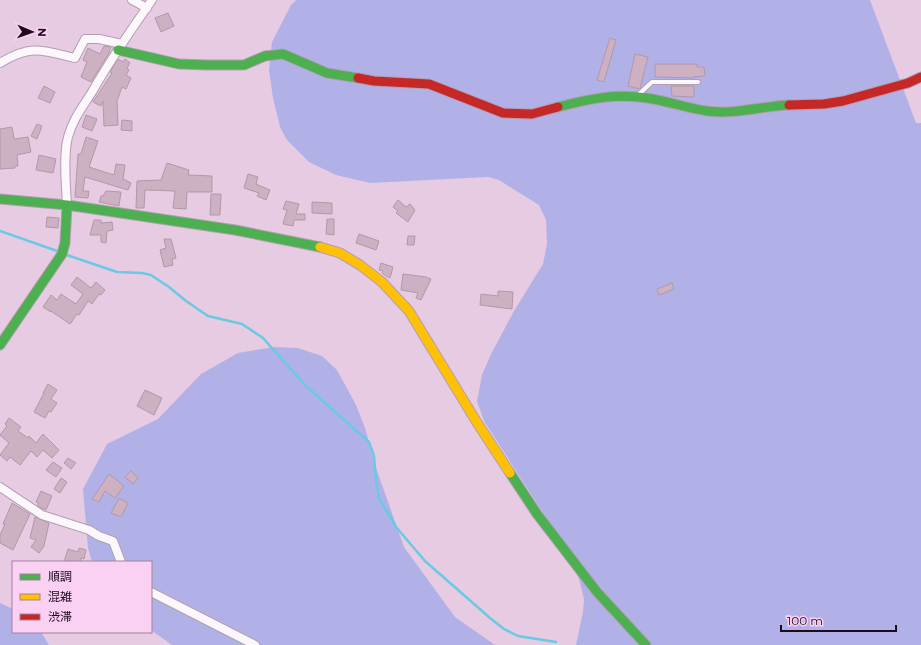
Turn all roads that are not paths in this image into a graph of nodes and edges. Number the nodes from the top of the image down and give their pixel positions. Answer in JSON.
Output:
{"nodes":[{"id":1,"x":132,"y":0,"type":"edge"},
{"id":2,"x":152,"y":0,"type":"edge"},
{"id":3,"x":147,"y":8,"type":"junction"},
{"id":4,"x":120,"y":47,"type":"junction"},
{"id":5,"x":0,"y":63,"type":"edge"},
{"id":6,"x":921,"y":77,"type":"edge"},
{"id":7,"x":698,"y":82,"type":"dead end"},
{"id":8,"x":635,"y":98,"type":"junction"},
{"id":9,"x":0,"y":198,"type":"edge"},
{"id":10,"x":67,"y":205,"type":"junction"},
{"id":11,"x":0,"y":345,"type":"edge"},
{"id":12,"x":0,"y":487,"type":"edge"},
{"id":13,"x":121,"y":561,"type":"edge"},
{"id":14,"x":152,"y":593,"type":"edge"},
{"id":15,"x":255,"y":645,"type":"edge"},
{"id":16,"x":646,"y":645,"type":"edge"}],
"edges":[{"from":1,"to":3,"type":"street"},
{"from":2,"to":3,"type":"street"},
{"from":3,"to":4,"type":"street"},
{"from":4,"to":5,"type":"street"},
{"from":4,"to":8,"type":"street"},
{"from":4,"to":10,"type":"street"},
{"from":6,"to":8,"type":"street"},
{"from":7,"to":8,"type":"lane"},
{"from":9,"to":10,"type":"street"},
{"from":10,"to":11,"type":"street"},
{"from":10,"to":16,"type":"street"},
{"from":12,"to":13,"type":"street"},
{"from":14,"to":15,"type":"street"}]}
